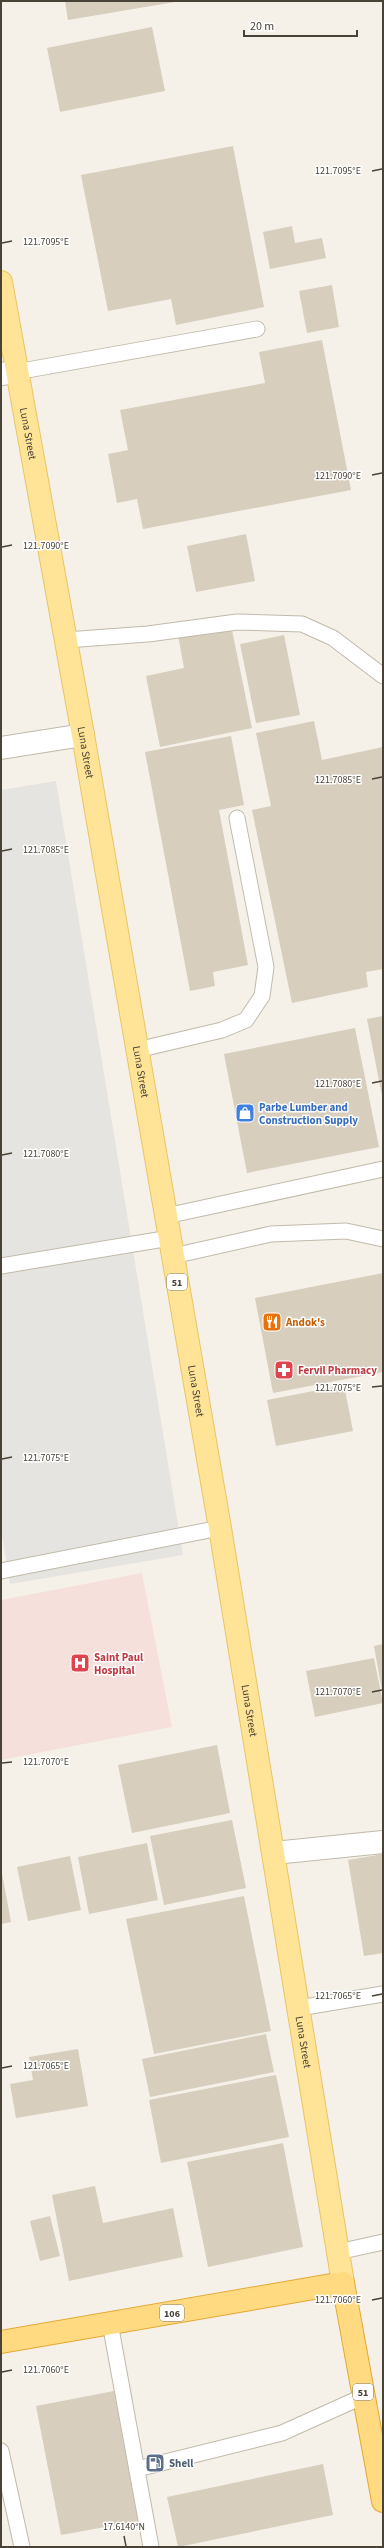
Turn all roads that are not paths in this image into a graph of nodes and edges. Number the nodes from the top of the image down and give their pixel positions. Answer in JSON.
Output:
{"nodes":[{"id":1,"x":1,"y":282,"type":"edge"},
{"id":2,"x":257,"y":329,"type":"dead end"},
{"id":3,"x":9,"y":373,"type":"edge"},
{"id":4,"x":66,"y":640,"type":"junction"},
{"id":5,"x":383,"y":676,"type":"edge"},
{"id":6,"x":83,"y":735,"type":"junction"},
{"id":7,"x":1,"y":748,"type":"edge"},
{"id":8,"x":237,"y":818,"type":"dead end"},
{"id":9,"x":137,"y":1050,"type":"junction"},
{"id":10,"x":383,"y":1169,"type":"edge"},
{"id":11,"x":166,"y":1216,"type":"junction"},
{"id":12,"x":383,"y":1238,"type":"edge"},
{"id":13,"x":171,"y":1247,"type":"junction"},
{"id":14,"x":1,"y":1266,"type":"edge"},
{"id":15,"x":220,"y":1528,"type":"junction"},
{"id":16,"x":1,"y":1571,"type":"edge"},
{"id":17,"x":383,"y":1842,"type":"edge"},
{"id":18,"x":274,"y":1853,"type":"junction"},
{"id":19,"x":383,"y":1994,"type":"edge"},
{"id":20,"x":299,"y":2008,"type":"junction"},
{"id":21,"x":383,"y":2242,"type":"edge"},
{"id":22,"x":338,"y":2252,"type":"junction"},
{"id":23,"x":343,"y":2283,"type":"junction"},
{"id":24,"x":110,"y":2323,"type":"junction"},
{"id":25,"x":1,"y":2342,"type":"edge"},
{"id":26,"x":364,"y":2396,"type":"junction"},
{"id":27,"x":1,"y":2451,"type":"edge"},
{"id":28,"x":136,"y":2469,"type":"junction"},
{"id":29,"x":383,"y":2501,"type":"edge"},
{"id":30,"x":22,"y":2547,"type":"edge"},
{"id":31,"x":151,"y":2547,"type":"edge"}],
"edges":[{"from":1,"to":3,"type":"main road","name":"Luna Street","number":"51"},
{"from":2,"to":3,"type":"lane"},
{"from":3,"to":4,"type":"main road","name":"Luna Street","number":"51"},
{"from":4,"to":5,"type":"lane"},
{"from":4,"to":6,"type":"main road","name":"Luna Street","number":"51"},
{"from":6,"to":7,"type":"street"},
{"from":6,"to":9,"type":"main road","name":"Luna Street","number":"51"},
{"from":8,"to":9,"type":"lane"},
{"from":9,"to":11,"type":"main road","name":"Luna Street","number":"51"},
{"from":10,"to":11,"type":"lane"},
{"from":11,"to":13,"type":"main road","name":"Luna Street","number":"51"},
{"from":12,"to":13,"type":"lane"},
{"from":13,"to":14,"type":"lane"},
{"from":13,"to":15,"type":"main road","name":"Luna Street","number":"51"},
{"from":15,"to":16,"type":"lane"},
{"from":15,"to":18,"type":"main road","name":"Luna Street","number":"51"},
{"from":17,"to":18,"type":"street"},
{"from":18,"to":20,"type":"main road","name":"Luna Street","number":"51"},
{"from":19,"to":20,"type":"lane"},
{"from":20,"to":22,"type":"main road","name":"Luna Street","number":"51"},
{"from":21,"to":22,"type":"lane"},
{"from":22,"to":23,"type":"main road","name":"Luna Street","number":"51"},
{"from":23,"to":24,"type":"highway","number":"106"},
{"from":23,"to":26,"type":"highway","name":"Luna Street","number":"51"},
{"from":24,"to":25,"type":"highway","number":"106"},
{"from":24,"to":28,"type":"lane"},
{"from":26,"to":28,"type":"lane"},
{"from":26,"to":29,"type":"highway","name":"Luna Street","number":"51"},
{"from":27,"to":30,"type":"lane"},
{"from":28,"to":31,"type":"lane"}]}
